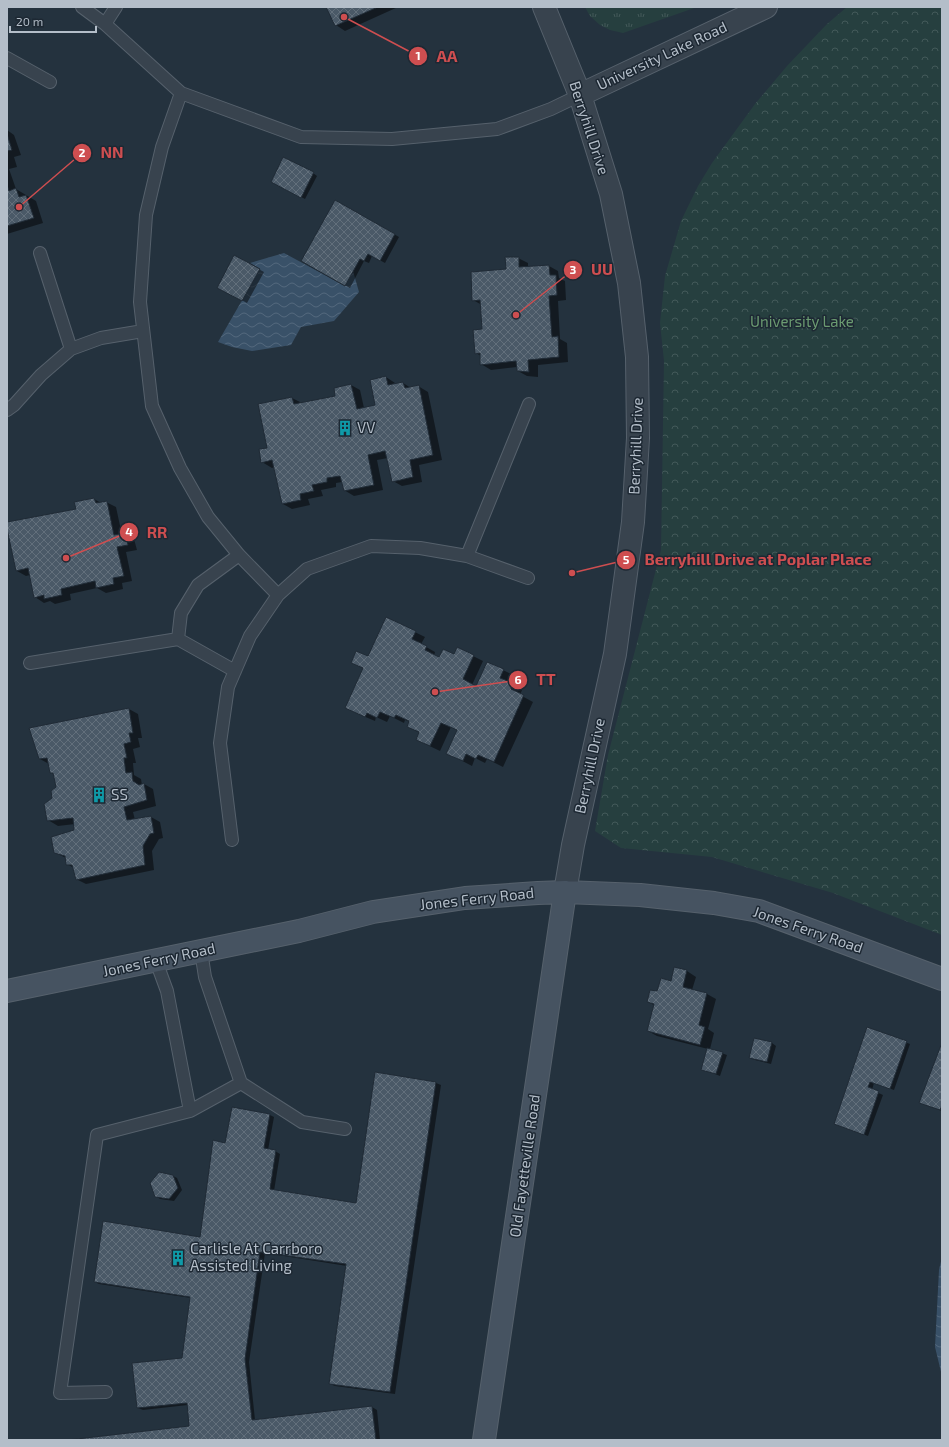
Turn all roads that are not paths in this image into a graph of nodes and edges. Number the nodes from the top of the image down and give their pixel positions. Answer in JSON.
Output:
{"nodes":[{"id":1,"x":82,"y":7,"type":"edge"},
{"id":2,"x":116,"y":7,"type":"edge"},
{"id":3,"x":544,"y":7,"type":"edge"},
{"id":4,"x":766,"y":7,"type":"edge"},
{"id":5,"x":105,"y":24,"type":"junction"},
{"id":6,"x":7,"y":58,"type":"edge"},
{"id":7,"x":50,"y":82,"type":"dead end"},
{"id":8,"x":181,"y":93,"type":"junction"},
{"id":9,"x":580,"y":95,"type":"junction"},
{"id":10,"x":40,"y":253,"type":"dead end"},
{"id":11,"x":143,"y":331,"type":"junction"},
{"id":12,"x":72,"y":349,"type":"junction"},
{"id":13,"x":529,"y":404,"type":"dead end"},
{"id":14,"x":7,"y":410,"type":"edge"},
{"id":15,"x":239,"y":555,"type":"junction"},
{"id":16,"x":468,"y":556,"type":"junction"},
{"id":17,"x":528,"y":578,"type":"dead end"},
{"id":18,"x":278,"y":595,"type":"junction"},
{"id":19,"x":178,"y":639,"type":"junction"},
{"id":20,"x":30,"y":663,"type":"dead end"},
{"id":21,"x":235,"y":671,"type":"junction"},
{"id":22,"x":232,"y":840,"type":"dead end"},
{"id":23,"x":566,"y":892,"type":"junction"},
{"id":24,"x":202,"y":951,"type":"junction"},
{"id":25,"x":156,"y":961,"type":"junction"},
{"id":26,"x":942,"y":979,"type":"edge"},
{"id":27,"x":7,"y":991,"type":"edge"},
{"id":28,"x":241,"y":1083,"type":"junction"},
{"id":29,"x":190,"y":1111,"type":"junction"},
{"id":30,"x":345,"y":1129,"type":"dead end"},
{"id":31,"x":106,"y":1392,"type":"dead end"},
{"id":32,"x":484,"y":1440,"type":"edge"}],
"edges":[{"from":1,"to":5,"type":"lane"},
{"from":2,"to":5,"type":"lane"},
{"from":3,"to":9,"type":"street","name":"Berryhill Drive"},
{"from":4,"to":9,"type":"street","name":"University Lake Road"},
{"from":5,"to":8,"type":"lane"},
{"from":6,"to":7,"type":"lane"},
{"from":8,"to":9,"type":"lane"},
{"from":8,"to":11,"type":"lane"},
{"from":9,"to":23,"type":"street","name":"Berryhill Drive"},
{"from":10,"to":12,"type":"lane"},
{"from":11,"to":12,"type":"lane"},
{"from":11,"to":15,"type":"lane"},
{"from":12,"to":14,"type":"lane"},
{"from":13,"to":16,"type":"lane"},
{"from":15,"to":18,"type":"lane"},
{"from":15,"to":19,"type":"lane"},
{"from":16,"to":17,"type":"lane"},
{"from":16,"to":18,"type":"lane"},
{"from":18,"to":21,"type":"lane"},
{"from":19,"to":20,"type":"lane"},
{"from":19,"to":21,"type":"lane"},
{"from":21,"to":22,"type":"lane"},
{"from":23,"to":24,"type":"street","name":"Jones Ferry Road"},
{"from":23,"to":26,"type":"street","name":"Jones Ferry Road"},
{"from":23,"to":32,"type":"street","name":"Old Fayetteville Road"},
{"from":24,"to":25,"type":"street","name":"Jones Ferry Road"},
{"from":24,"to":28,"type":"lane"},
{"from":25,"to":27,"type":"street","name":"Jones Ferry Road"},
{"from":25,"to":29,"type":"lane"},
{"from":28,"to":29,"type":"lane"},
{"from":28,"to":30,"type":"lane"},
{"from":29,"to":31,"type":"lane"}]}
